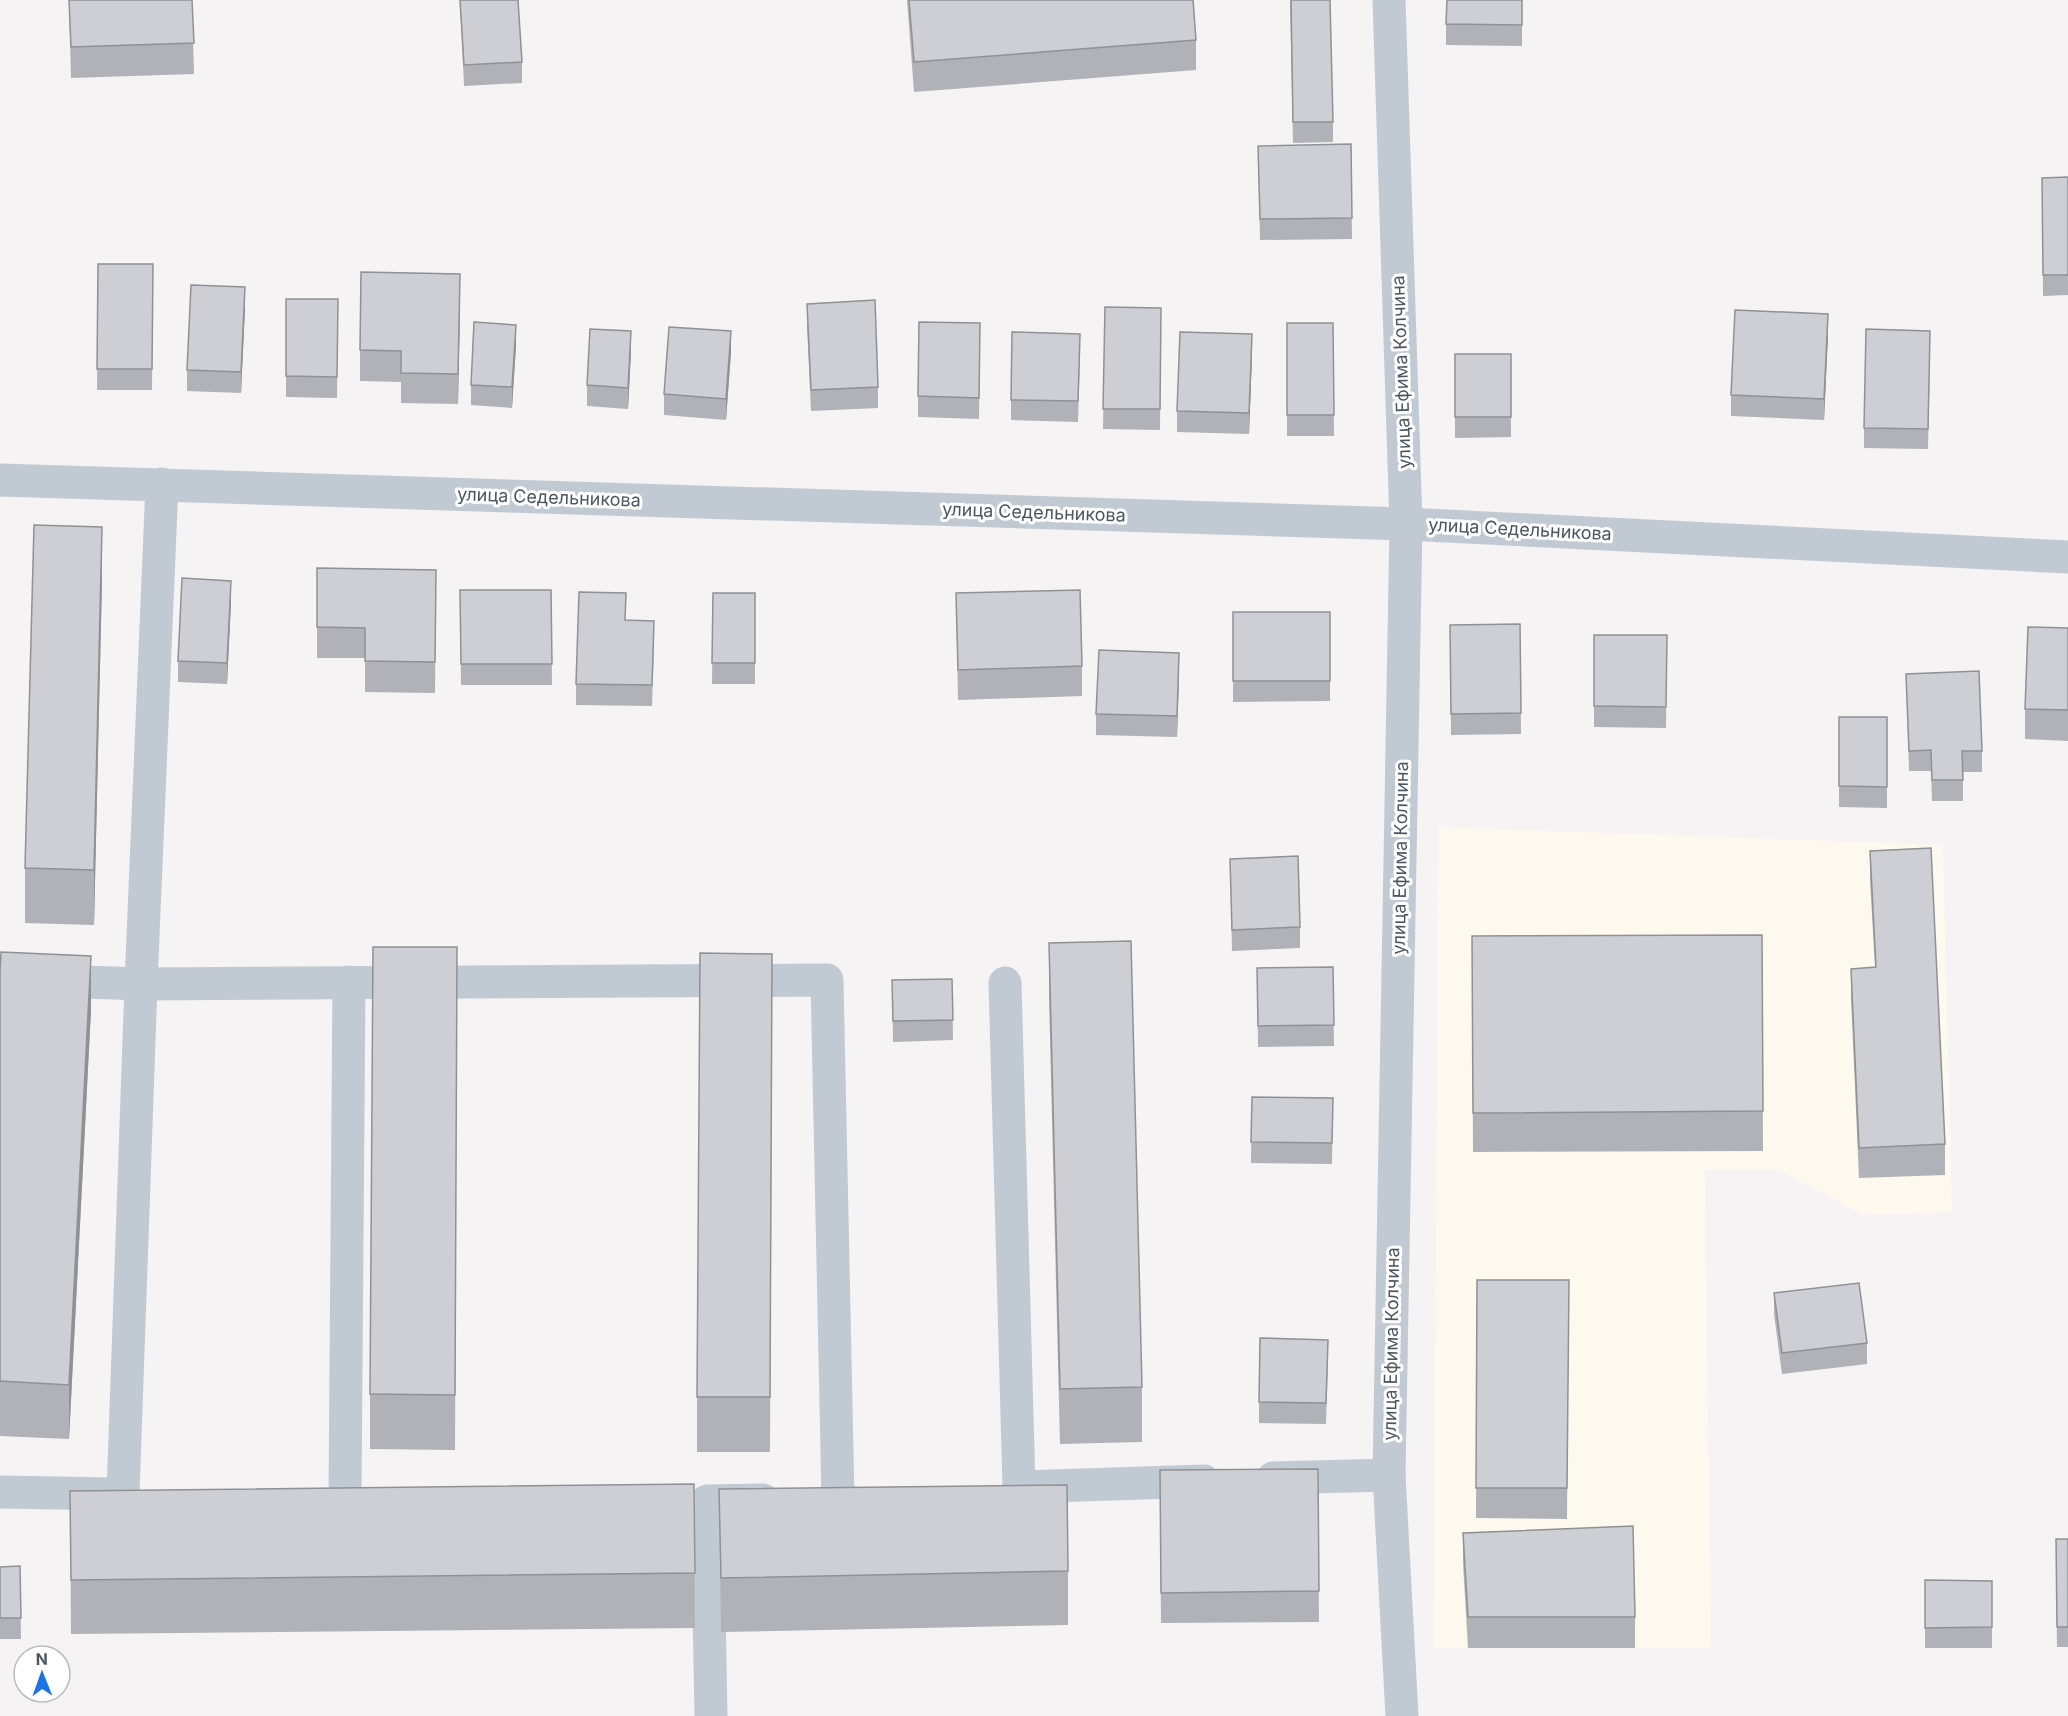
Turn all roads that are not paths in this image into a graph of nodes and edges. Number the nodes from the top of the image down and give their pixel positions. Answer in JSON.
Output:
{"nodes":[{"id":1,"x":1389,"y":0,"type":"edge"},
{"id":2,"x":0,"y":480,"type":"edge"},
{"id":3,"x":162,"y":484,"type":"junction"},
{"id":4,"x":1406,"y":524,"type":"junction"},
{"id":5,"x":2068,"y":557,"type":"edge"},
{"id":6,"x":0,"y":978,"type":"edge"},
{"id":7,"x":350,"y":982,"type":"junction"},
{"id":8,"x":1005,"y":983,"type":"dead end"},
{"id":9,"x":141,"y":984,"type":"junction"},
{"id":10,"x":1389,"y":1475,"type":"junction"},
{"id":11,"x":1019,"y":1487,"type":"junction"},
{"id":12,"x":985,"y":1489,"type":"edge"},
{"id":13,"x":0,"y":1492,"type":"edge"},
{"id":14,"x":310,"y":1497,"type":"edge"},
{"id":15,"x":345,"y":1497,"type":"junction"},
{"id":16,"x":872,"y":1497,"type":"edge"},
{"id":17,"x":380,"y":1498,"type":"edge"},
{"id":18,"x":814,"y":1500,"type":"junction"},
{"id":19,"x":672,"y":1501,"type":"edge"},
{"id":20,"x":707,"y":1501,"type":"junction"},
{"id":21,"x":711,"y":1716,"type":"edge"},
{"id":22,"x":1402,"y":1716,"type":"edge"}],
"edges":[{"from":1,"to":4,"type":"street","name":"улица Ефима Колчина"},
{"from":2,"to":3,"type":"street","name":"улица Седельникова"},
{"from":3,"to":4,"type":"street","name":"улица Седельникова"},
{"from":3,"to":9,"type":"street"},
{"from":4,"to":5,"type":"street","name":"улица Седельникова"},
{"from":4,"to":10,"type":"street","name":"улица Ефима Колчина"},
{"from":6,"to":9,"type":"street"},
{"from":7,"to":9,"type":"street"},
{"from":7,"to":15,"type":"street"},
{"from":7,"to":18,"type":"street"},
{"from":8,"to":11,"type":"street"},
{"from":9,"to":13,"type":"street"},
{"from":10,"to":11,"type":"street"},
{"from":10,"to":22,"type":"street","name":"улица Ефима Колчина"},
{"from":11,"to":12,"type":"street"},
{"from":14,"to":15,"type":"street"},
{"from":15,"to":17,"type":"street"},
{"from":16,"to":18,"type":"street"},
{"from":18,"to":20,"type":"street"},
{"from":19,"to":20,"type":"street"},
{"from":20,"to":21,"type":"street"}]}
